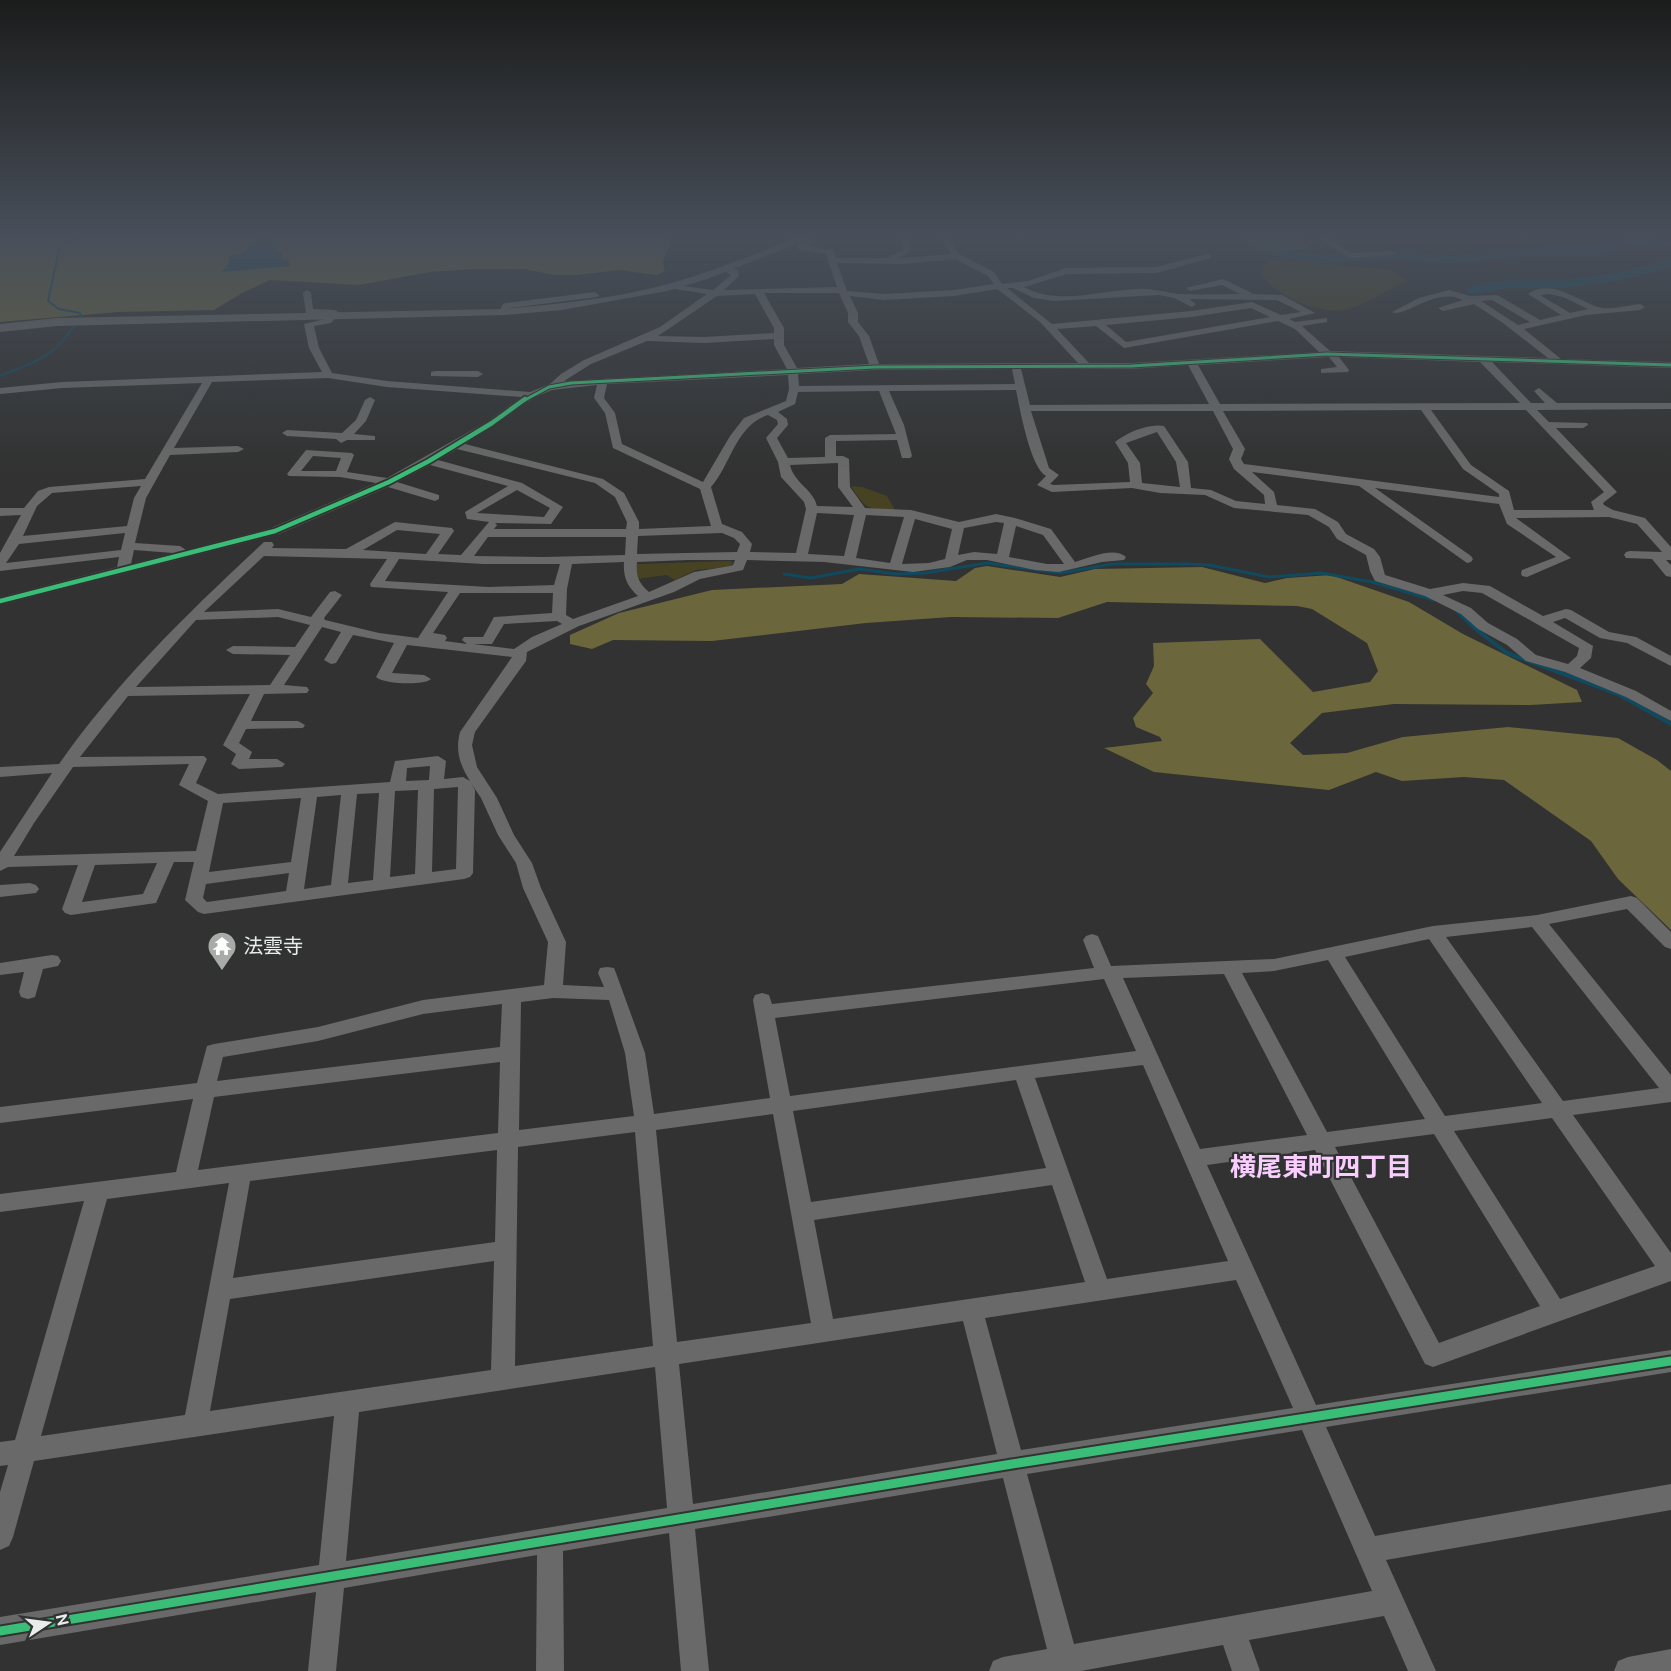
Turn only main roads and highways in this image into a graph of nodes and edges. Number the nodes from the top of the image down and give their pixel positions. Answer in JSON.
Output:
{"nodes":[{"id":1,"x":377,"y":315,"type":"edge"},
{"id":2,"x":0,"y":329,"type":"edge"}],
"edges":[{"from":1,"to":2,"type":"main road"}]}
